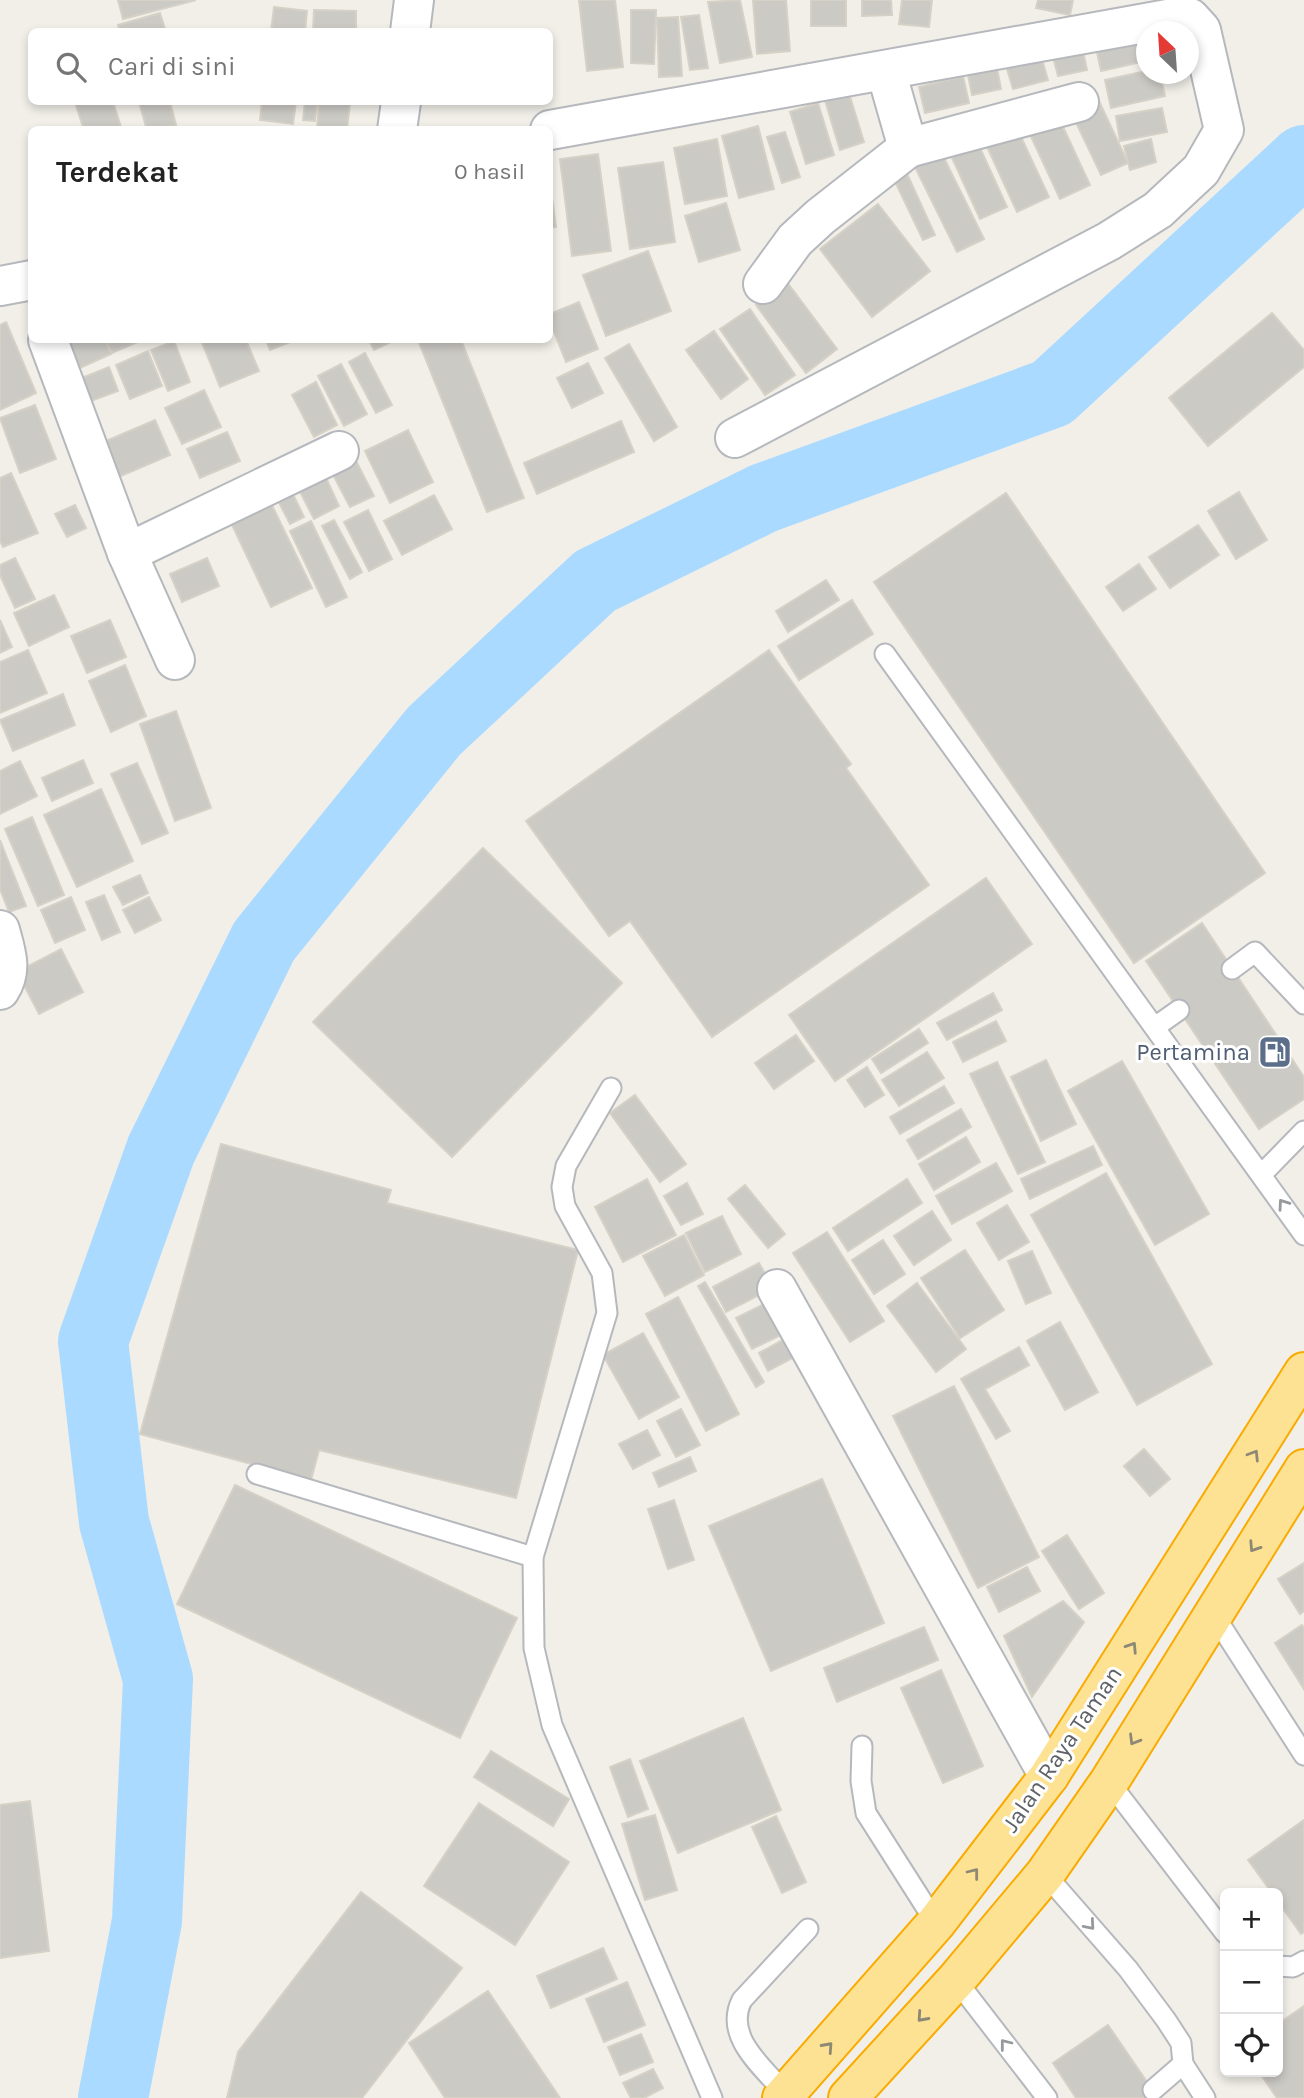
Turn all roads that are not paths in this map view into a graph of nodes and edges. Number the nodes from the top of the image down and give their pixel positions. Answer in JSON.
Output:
{"nodes":[{"id":1,"x":414,"y":0,"type":"edge"},
{"id":2,"x":410,"y":28,"type":"edge"},
{"id":3,"x":886,"y":71,"type":"junction"},
{"id":4,"x":1079,"y":102,"type":"dead end"},
{"id":5,"x":401,"y":105,"type":"edge"},
{"id":6,"x":398,"y":126,"type":"edge"},
{"id":7,"x":553,"y":129,"type":"edge"},
{"id":8,"x":908,"y":148,"type":"junction"},
{"id":9,"x":763,"y":284,"type":"dead end"},
{"id":10,"x":49,"y":343,"type":"edge"},
{"id":11,"x":735,"y":438,"type":"dead end"},
{"id":12,"x":339,"y":451,"type":"dead end"},
{"id":13,"x":127,"y":553,"type":"junction"},
{"id":14,"x":885,"y":654,"type":"dead end"},
{"id":15,"x":175,"y":660,"type":"dead end"},
{"id":16,"x":0,"y":930,"type":"edge"},
{"id":17,"x":1233,"y":969,"type":"dead end"},
{"id":18,"x":0,"y":990,"type":"edge"},
{"id":19,"x":1304,"y":1004,"type":"edge"},
{"id":20,"x":1178,"y":1010,"type":"dead end"},
{"id":21,"x":1155,"y":1027,"type":"junction"},
{"id":22,"x":611,"y":1088,"type":"dead end"},
{"id":23,"x":1304,"y":1131,"type":"edge"},
{"id":24,"x":1262,"y":1174,"type":"junction"},
{"id":25,"x":1304,"y":1235,"type":"edge"},
{"id":26,"x":777,"y":1289,"type":"dead end"},
{"id":27,"x":1304,"y":1372,"type":"edge"},
{"id":28,"x":1304,"y":1469,"type":"edge"},
{"id":29,"x":257,"y":1474,"type":"dead end"},
{"id":30,"x":533,"y":1557,"type":"junction"},
{"id":31,"x":1212,"y":1612,"type":"junction"},
{"id":32,"x":862,"y":1746,"type":"dead end"},
{"id":33,"x":1304,"y":1755,"type":"edge"},
{"id":34,"x":1049,"y":1776,"type":"junction"},
{"id":35,"x":1109,"y":1782,"type":"junction"},
{"id":36,"x":1045,"y":1874,"type":"junction"},
{"id":37,"x":936,"y":1923,"type":"junction"},
{"id":38,"x":1220,"y":1926,"type":"edge"},
{"id":39,"x":808,"y":1929,"type":"dead end"},
{"id":40,"x":1304,"y":1961,"type":"edge"},
{"id":41,"x":1283,"y":1966,"type":"edge"},
{"id":42,"x":956,"y":1980,"type":"junction"},
{"id":43,"x":1183,"y":2064,"type":"junction"},
{"id":44,"x":1153,"y":2090,"type":"dead end"},
{"id":45,"x":784,"y":2096,"type":"edge"},
{"id":46,"x":712,"y":2098,"type":"edge"},
{"id":47,"x":848,"y":2098,"type":"edge"},
{"id":48,"x":1047,"y":2098,"type":"edge"},
{"id":49,"x":1205,"y":2098,"type":"edge"}],
"edges":[{"from":1,"to":2,"type":"street"},
{"from":3,"to":7,"type":"street"},
{"from":3,"to":8,"type":"street"},
{"from":3,"to":11,"type":"street"},
{"from":4,"to":8,"type":"street"},
{"from":5,"to":6,"type":"street"},
{"from":8,"to":9,"type":"street"},
{"from":10,"to":13,"type":"street"},
{"from":12,"to":13,"type":"street"},
{"from":13,"to":15,"type":"street"},
{"from":14,"to":21,"type":"lane"},
{"from":16,"to":18,"type":"street"},
{"from":17,"to":19,"type":"lane"},
{"from":20,"to":21,"type":"lane"},
{"from":21,"to":24,"type":"lane"},
{"from":22,"to":30,"type":"lane"},
{"from":23,"to":24,"type":"lane"},
{"from":25,"to":24,"type":"lane","one_way":true},
{"from":26,"to":34,"type":"street"},
{"from":34,"to":27,"type":"highway","name":"Jalan Raya Taman","one_way":true},
{"from":28,"to":31,"type":"highway","one_way":true},
{"from":29,"to":30,"type":"lane"},
{"from":30,"to":46,"type":"lane"},
{"from":31,"to":33,"type":"lane"},
{"from":31,"to":35,"type":"highway","one_way":true},
{"from":32,"to":37,"type":"lane"},
{"from":37,"to":34,"type":"highway","name":"Jalan Raya Taman","one_way":true},
{"from":35,"to":36,"type":"highway"},
{"from":35,"to":38,"type":"lane"},
{"from":36,"to":42,"type":"highway"},
{"from":36,"to":43,"type":"lane","one_way":true},
{"from":45,"to":37,"type":"highway","name":"Jalan Raya Taman","one_way":true},
{"from":39,"to":45,"type":"lane"},
{"from":40,"to":41,"type":"lane"},
{"from":42,"to":47,"type":"highway","one_way":true},
{"from":48,"to":42,"type":"lane","one_way":true},
{"from":43,"to":44,"type":"lane"},
{"from":43,"to":49,"type":"lane"}]}
